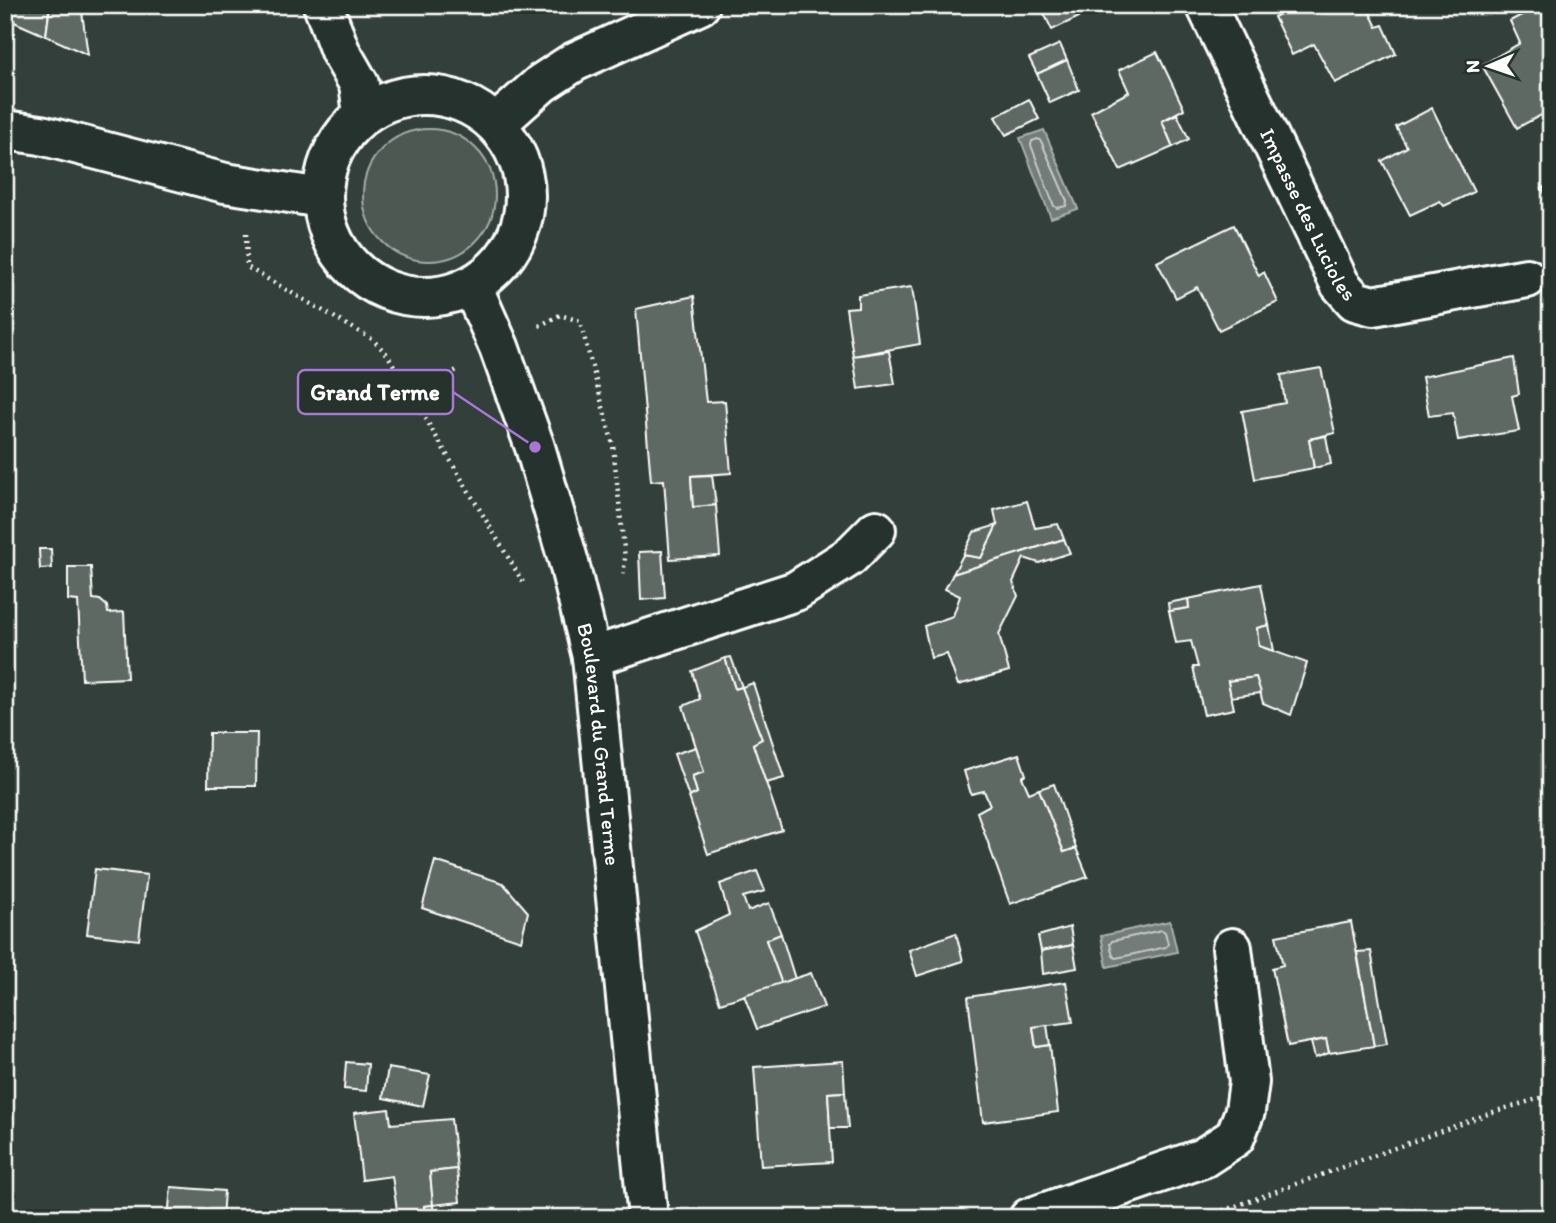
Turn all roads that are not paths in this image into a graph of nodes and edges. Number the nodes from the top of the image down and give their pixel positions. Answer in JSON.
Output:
{"nodes":[{"id":1,"x":323,"y":5,"type":"edge"},
{"id":2,"x":699,"y":5,"type":"edge"},
{"id":3,"x":1206,"y":5,"type":"edge"},
{"id":4,"x":363,"y":114,"type":"junction"},
{"id":5,"x":496,"y":124,"type":"junction"},
{"id":6,"x":5,"y":130,"type":"edge"},
{"id":7,"x":322,"y":198,"type":"junction"},
{"id":8,"x":1527,"y":278,"type":"dead end"},
{"id":9,"x":472,"y":286,"type":"junction"},
{"id":10,"x":876,"y":530,"type":"dead end"},
{"id":11,"x":592,"y":657,"type":"junction"},
{"id":12,"x":1232,"y":948,"type":"dead end"},
{"id":13,"x":648,"y":1218,"type":"edge"},
{"id":14,"x":1029,"y":1218,"type":"edge"}],
"edges":[{"from":1,"to":4,"type":"street"},
{"from":2,"to":5,"type":"street"},
{"from":3,"to":8,"type":"street","name":"Impasse des Lucioles"},
{"from":4,"to":5,"type":"street"},
{"from":4,"to":7,"type":"street"},
{"from":5,"to":9,"type":"street"},
{"from":6,"to":7,"type":"street"},
{"from":7,"to":9,"type":"street"},
{"from":9,"to":11,"type":"street","name":"Boulevard du Grand Terme"},
{"from":10,"to":11,"type":"street"},
{"from":11,"to":13,"type":"street","name":"Boulevard du Grand Terme"},
{"from":12,"to":14,"type":"street"}]}
